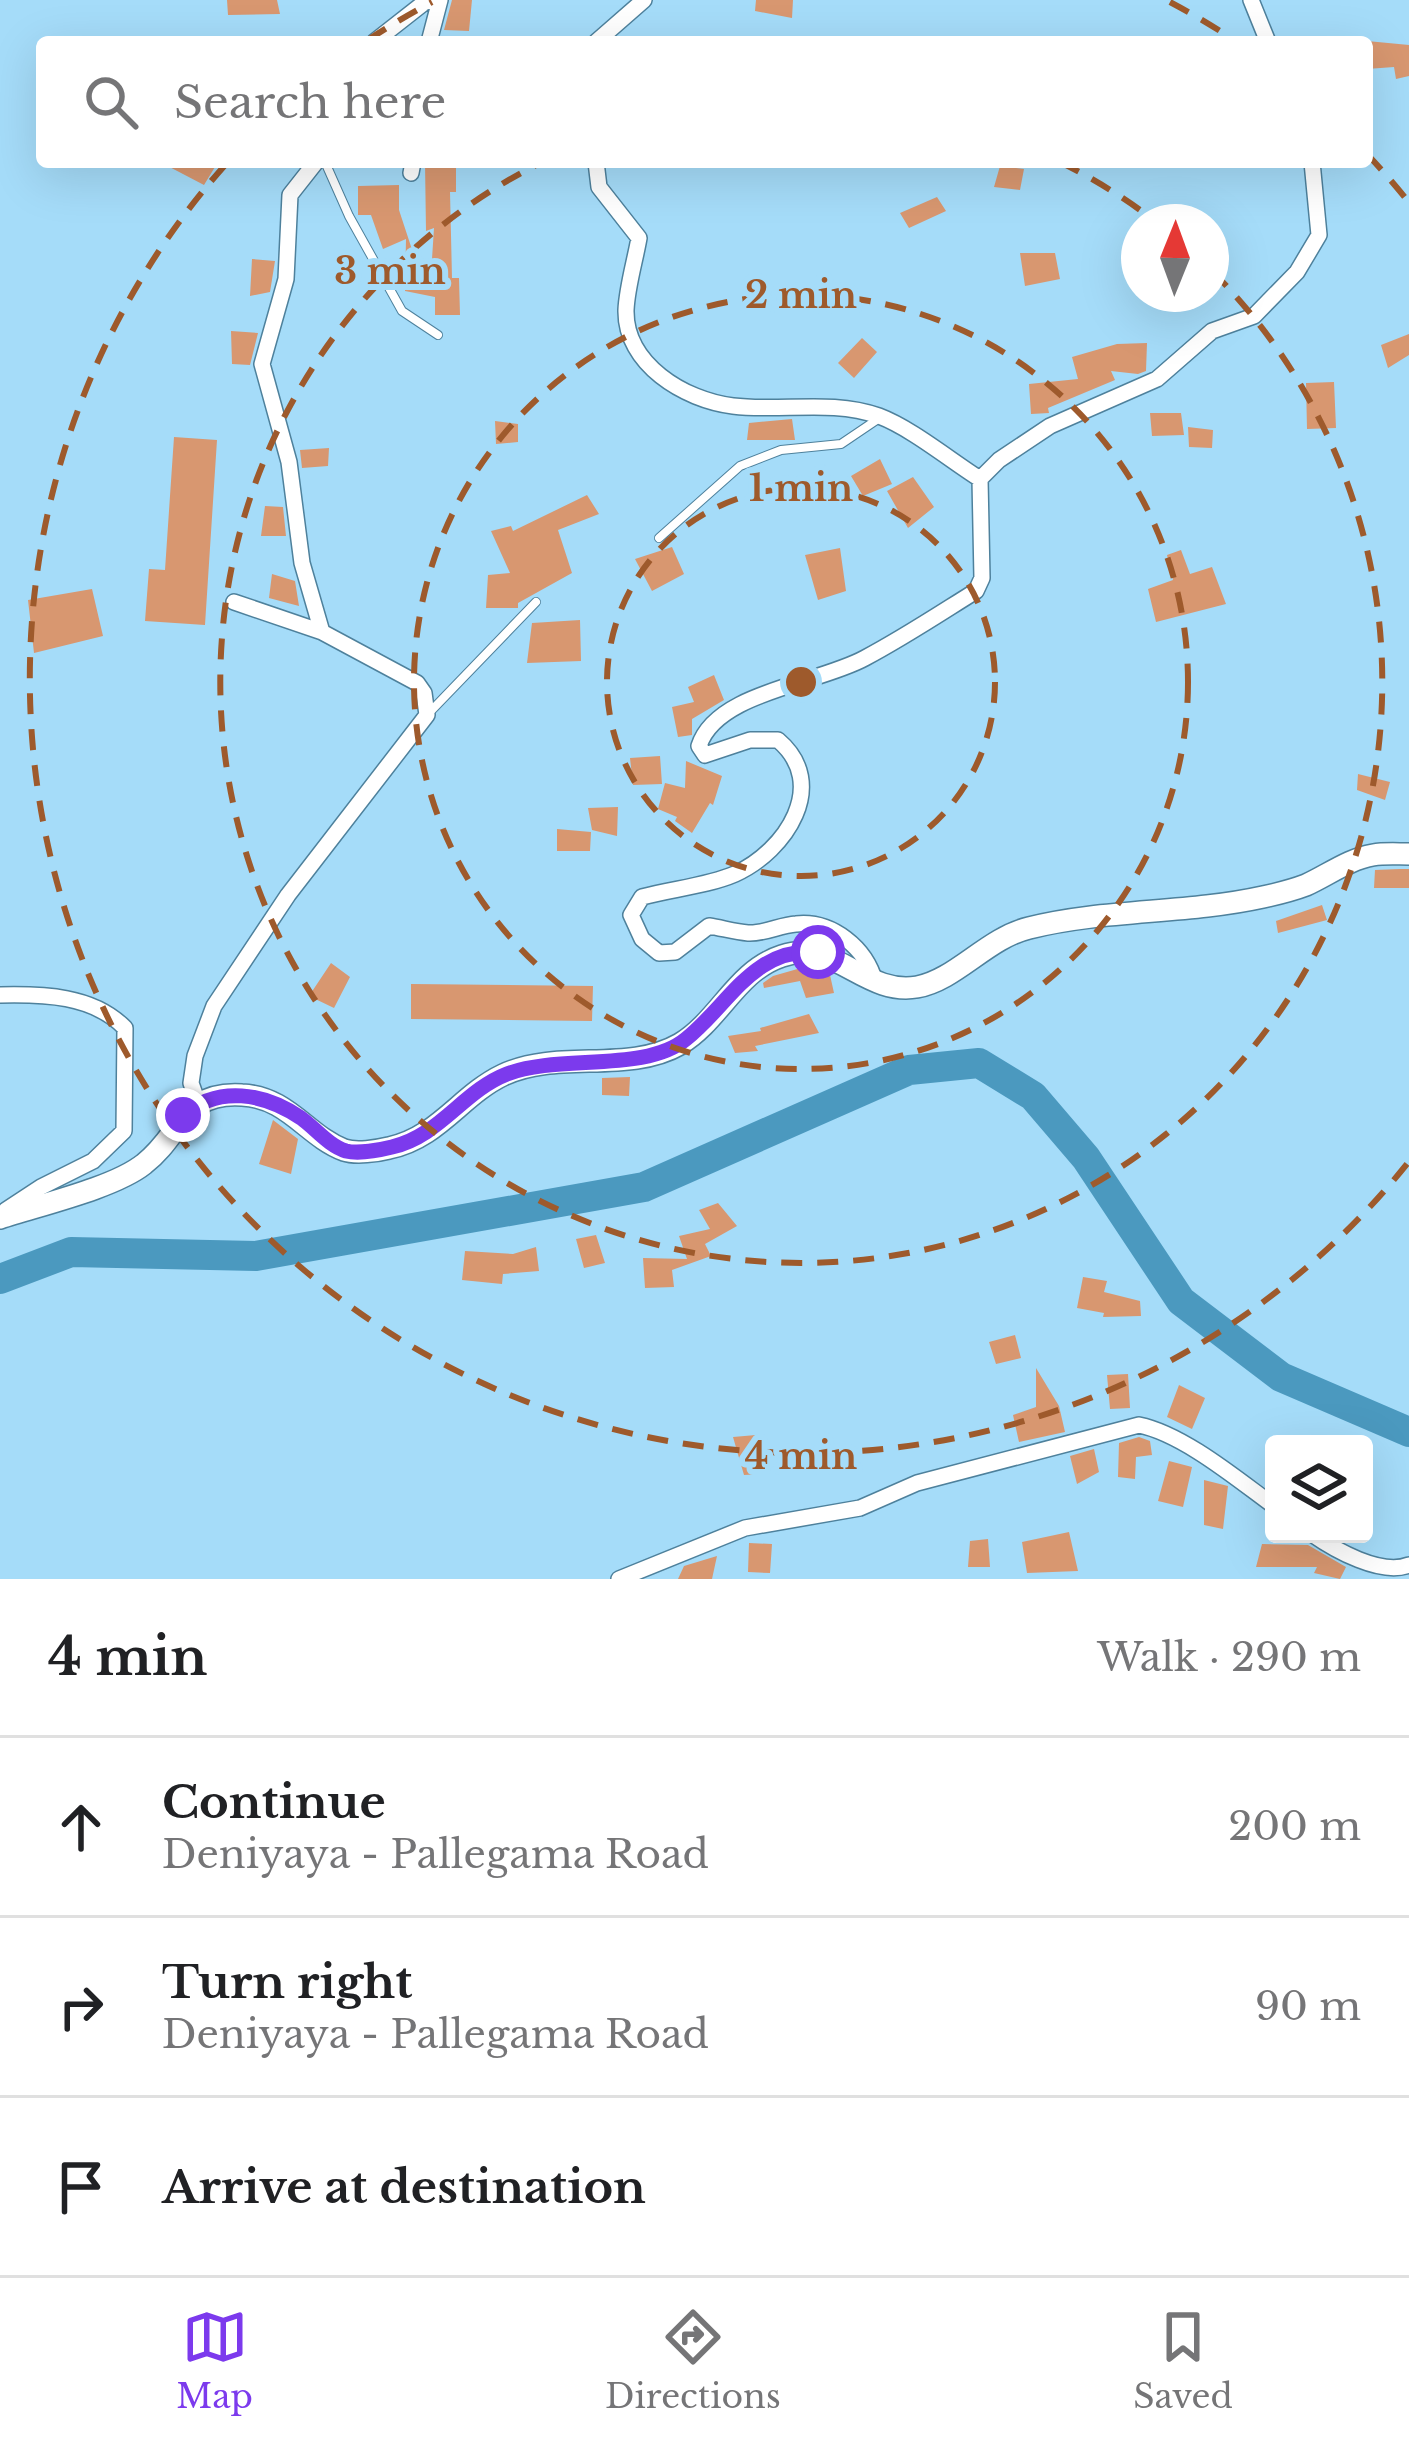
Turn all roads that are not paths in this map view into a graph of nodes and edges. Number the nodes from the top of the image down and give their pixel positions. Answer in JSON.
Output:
{"nodes":[{"id":1,"x":438,"y":0,"type":"edge"},
{"id":2,"x":644,"y":0,"type":"edge"},
{"id":3,"x":1251,"y":0,"type":"edge"},
{"id":4,"x":382,"y":36,"type":"edge"},
{"id":5,"x":430,"y":36,"type":"edge"},
{"id":6,"x":603,"y":36,"type":"edge"},
{"id":7,"x":1266,"y":36,"type":"edge"},
{"id":8,"x":315,"y":168,"type":"edge"},
{"id":9,"x":324,"y":168,"type":"edge"},
{"id":10,"x":597,"y":168,"type":"edge"},
{"id":11,"x":1313,"y":168,"type":"edge"},
{"id":12,"x":438,"y":335,"type":"dead end"},
{"id":13,"x":880,"y":417,"type":"junction"},
{"id":14,"x":980,"y":479,"type":"junction"},
{"id":15,"x":659,"y":538,"type":"dead end"},
{"id":16,"x":234,"y":602,"type":"dead end"},
{"id":17,"x":536,"y":602,"type":"dead end"},
{"id":18,"x":322,"y":632,"type":"junction"},
{"id":19,"x":427,"y":715,"type":"junction"},
{"id":20,"x":1409,"y":854,"type":"edge"},
{"id":21,"x":875,"y":986,"type":"junction"},
{"id":22,"x":0,"y":995,"type":"edge"},
{"id":23,"x":198,"y":1102,"type":"junction"},
{"id":24,"x":0,"y":1216,"type":"edge"},
{"id":25,"x":1265,"y":1499,"type":"edge"},
{"id":26,"x":1328,"y":1543,"type":"edge"},
{"id":27,"x":1409,"y":1565,"type":"edge"},
{"id":28,"x":619,"y":1579,"type":"edge"}],
"edges":[{"from":1,"to":4,"type":"street"},
{"from":1,"to":5,"type":"street"},
{"from":2,"to":6,"type":"street"},
{"from":3,"to":7,"type":"street"},
{"from":8,"to":18,"type":"street"},
{"from":9,"to":12,"type":"lane"},
{"from":10,"to":13,"type":"street"},
{"from":11,"to":14,"type":"street"},
{"from":13,"to":14,"type":"street"},
{"from":13,"to":15,"type":"lane"},
{"from":14,"to":21,"type":"street"},
{"from":16,"to":18,"type":"street"},
{"from":17,"to":19,"type":"lane"},
{"from":18,"to":19,"type":"street"},
{"from":19,"to":23,"type":"street"},
{"from":20,"to":21,"type":"main road"},
{"from":21,"to":23,"type":"main road"},
{"from":22,"to":24,"type":"street"},
{"from":23,"to":24,"type":"main road"},
{"from":25,"to":28,"type":"street"},
{"from":26,"to":27,"type":"street"}]}
